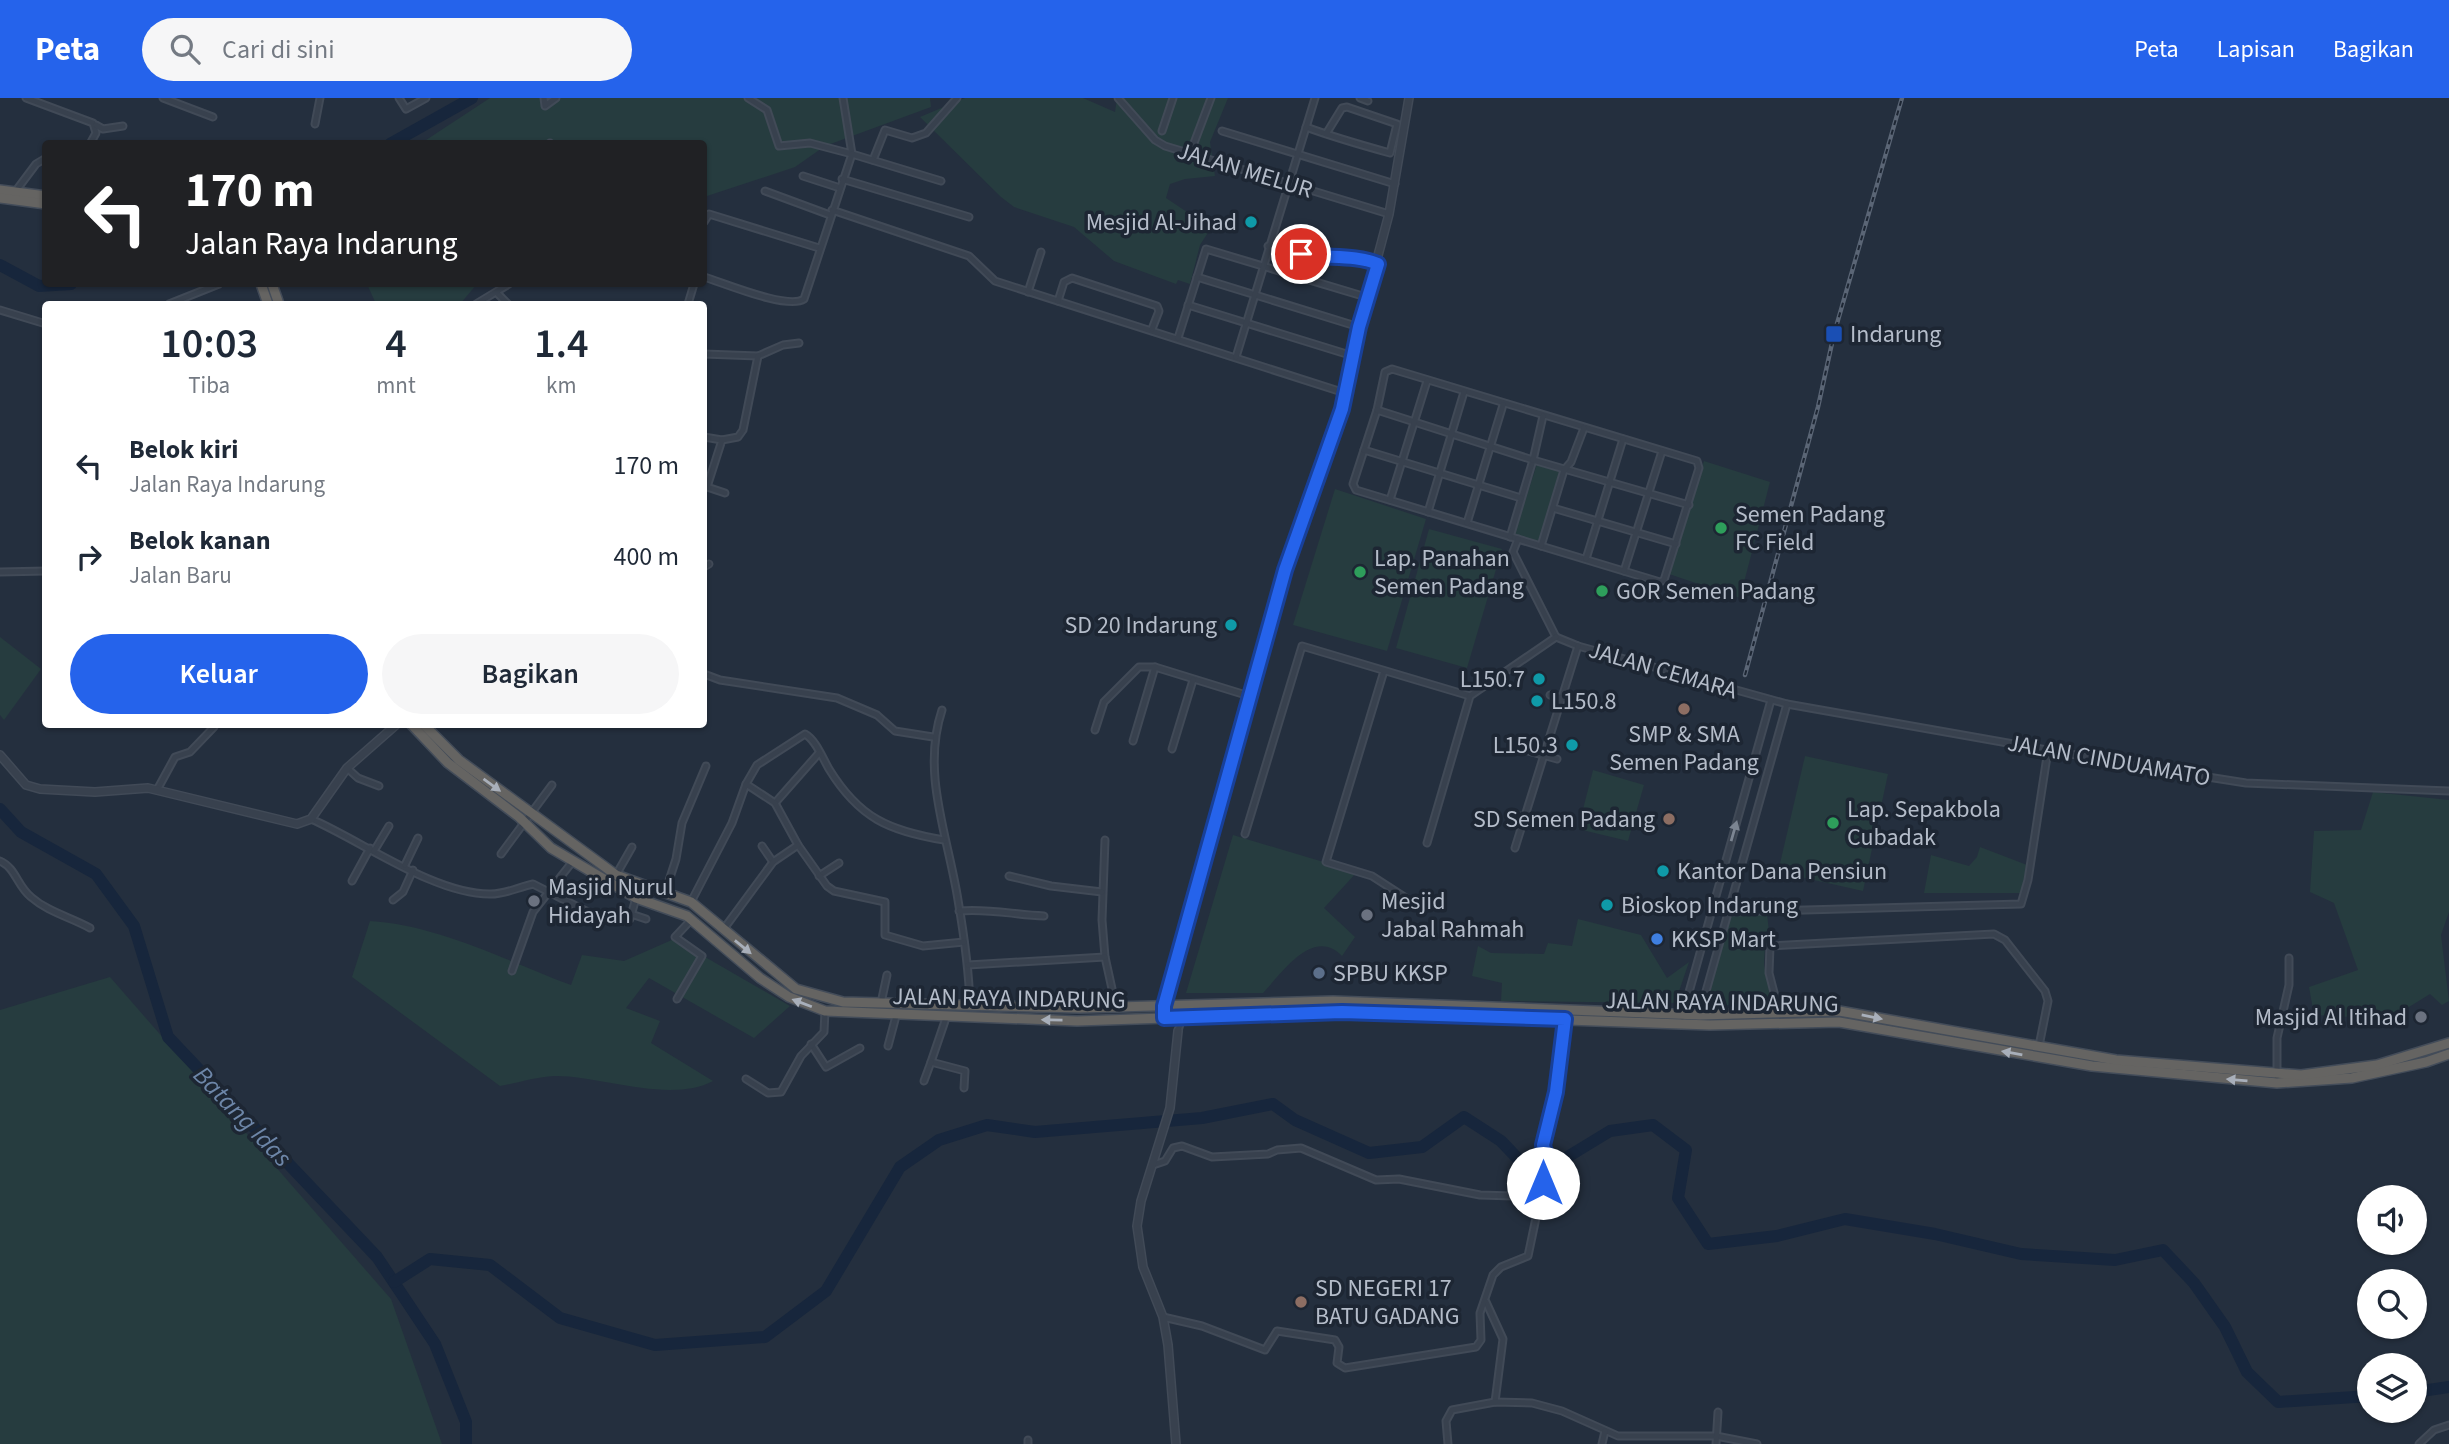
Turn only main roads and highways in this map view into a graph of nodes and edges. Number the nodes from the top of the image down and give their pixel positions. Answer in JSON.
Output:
{"nodes":[{"id":1,"x":0,"y":190,"type":"edge"},
{"id":2,"x":42,"y":196,"type":"edge"},
{"id":3,"x":13,"y":197,"type":"junction"},
{"id":4,"x":0,"y":198,"type":"edge"},
{"id":5,"x":42,"y":203,"type":"edge"},
{"id":6,"x":415,"y":728,"type":"edge"},
{"id":7,"x":427,"y":728,"type":"edge"},
{"id":8,"x":1681,"y":1019,"type":"junction"},
{"id":9,"x":1927,"y":1033,"type":"junction"},
{"id":10,"x":2449,"y":1043,"type":"edge"},
{"id":11,"x":2449,"y":1054,"type":"edge"},
{"id":12,"x":2277,"y":1078,"type":"junction"}],
"edges":[{"from":1,"to":3,"type":"highway"},
{"from":2,"to":3,"type":"highway"},
{"from":3,"to":4,"type":"highway"},
{"from":3,"to":5,"type":"highway"},
{"from":8,"to":6,"type":"highway","name":"JALAN RAYA INDARUNG","one_way":true},
{"from":7,"to":8,"type":"highway","name":"JALAN RAYA INDARUNG","one_way":true},
{"from":8,"to":9,"type":"highway","name":"JALAN RAYA INDARUNG"},
{"from":8,"to":9,"type":"highway","name":"JALAN RAYA INDARUNG","one_way":true},
{"from":9,"to":12,"type":"highway","name":"JALAN RAYA INDARUNG"},
{"from":12,"to":9,"type":"highway","name":"JALAN RAYA INDARUNG","one_way":true},
{"from":10,"to":12,"type":"highway","name":"JALAN RAYA INDARUNG"},
{"from":11,"to":12,"type":"highway","name":"JALAN RAYA INDARUNG"}]}
